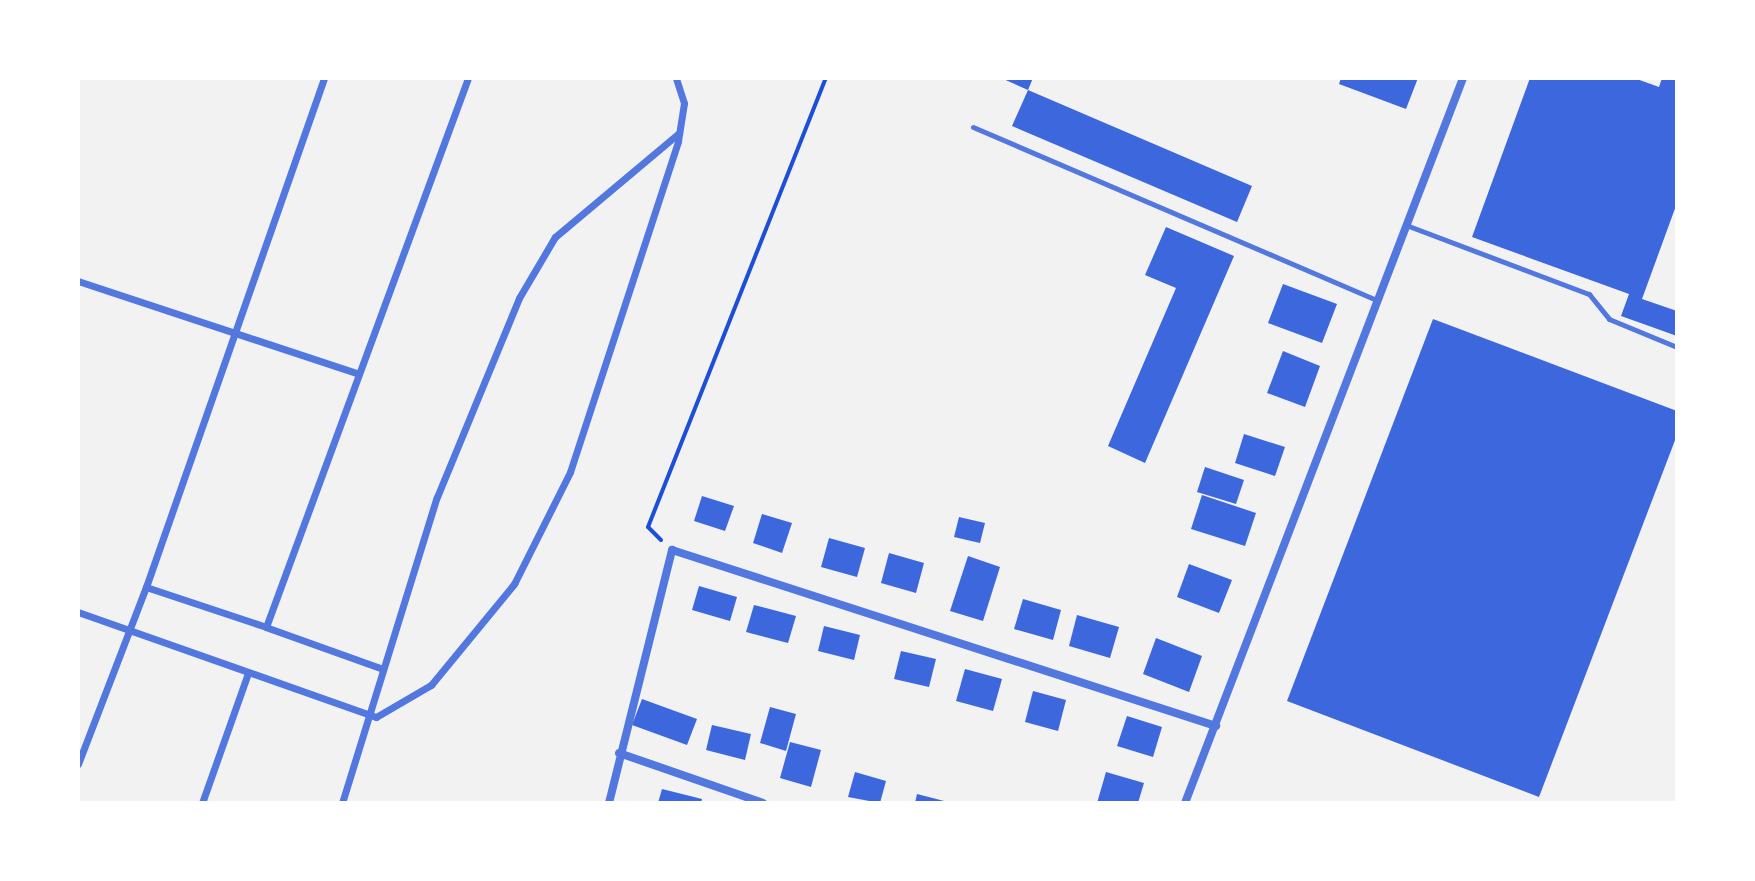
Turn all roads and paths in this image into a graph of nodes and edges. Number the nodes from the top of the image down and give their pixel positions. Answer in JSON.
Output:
{"nodes":[{"id":1,"x":324,"y":78,"type":"edge"},
{"id":2,"x":468,"y":78,"type":"edge"},
{"id":3,"x":676,"y":78,"type":"edge"},
{"id":4,"x":826,"y":78,"type":"edge"},
{"id":5,"x":1463,"y":78,"type":"edge"},
{"id":6,"x":973,"y":127,"type":"dead end"},
{"id":7,"x":679,"y":133,"type":"junction"},
{"id":8,"x":1405,"y":225,"type":"junction"},
{"id":9,"x":78,"y":281,"type":"edge"},
{"id":10,"x":1377,"y":300,"type":"junction"},
{"id":11,"x":237,"y":330,"type":"junction"},
{"id":12,"x":1677,"y":347,"type":"edge"},
{"id":13,"x":359,"y":374,"type":"junction"},
{"id":14,"x":672,"y":550,"type":"junction"},
{"id":15,"x":146,"y":587,"type":"junction"},
{"id":16,"x":78,"y":612,"type":"edge"},
{"id":17,"x":266,"y":627,"type":"junction"},
{"id":18,"x":128,"y":630,"type":"junction"},
{"id":19,"x":383,"y":669,"type":"junction"},
{"id":20,"x":248,"y":673,"type":"junction"},
{"id":21,"x":369,"y":716,"type":"junction"},
{"id":22,"x":1216,"y":726,"type":"junction"},
{"id":23,"x":619,"y":753,"type":"junction"},
{"id":24,"x":78,"y":764,"type":"edge"},
{"id":25,"x":202,"y":803,"type":"edge"},
{"id":26,"x":342,"y":803,"type":"edge"},
{"id":27,"x":609,"y":803,"type":"edge"},
{"id":28,"x":763,"y":803,"type":"edge"},
{"id":29,"x":1185,"y":803,"type":"edge"}],
"edges":[{"from":1,"to":11,"type":"street"},
{"from":2,"to":13,"type":"street"},
{"from":3,"to":7,"type":"street"},
{"from":4,"to":14,"type":"path"},
{"from":5,"to":8,"type":"street"},
{"from":6,"to":10,"type":"lane"},
{"from":7,"to":19,"type":"street"},
{"from":7,"to":21,"type":"street"},
{"from":8,"to":10,"type":"street"},
{"from":8,"to":12,"type":"lane"},
{"from":9,"to":11,"type":"street"},
{"from":10,"to":22,"type":"street"},
{"from":11,"to":13,"type":"street"},
{"from":11,"to":15,"type":"street"},
{"from":13,"to":17,"type":"street"},
{"from":14,"to":22,"type":"street"},
{"from":14,"to":23,"type":"street"},
{"from":15,"to":17,"type":"street"},
{"from":15,"to":18,"type":"street"},
{"from":16,"to":18,"type":"street"},
{"from":17,"to":19,"type":"street"},
{"from":18,"to":20,"type":"street"},
{"from":18,"to":24,"type":"street"},
{"from":19,"to":21,"type":"street"},
{"from":20,"to":21,"type":"street"},
{"from":20,"to":25,"type":"street"},
{"from":21,"to":26,"type":"street"},
{"from":22,"to":29,"type":"street"},
{"from":23,"to":27,"type":"street"},
{"from":23,"to":28,"type":"street"}]}
